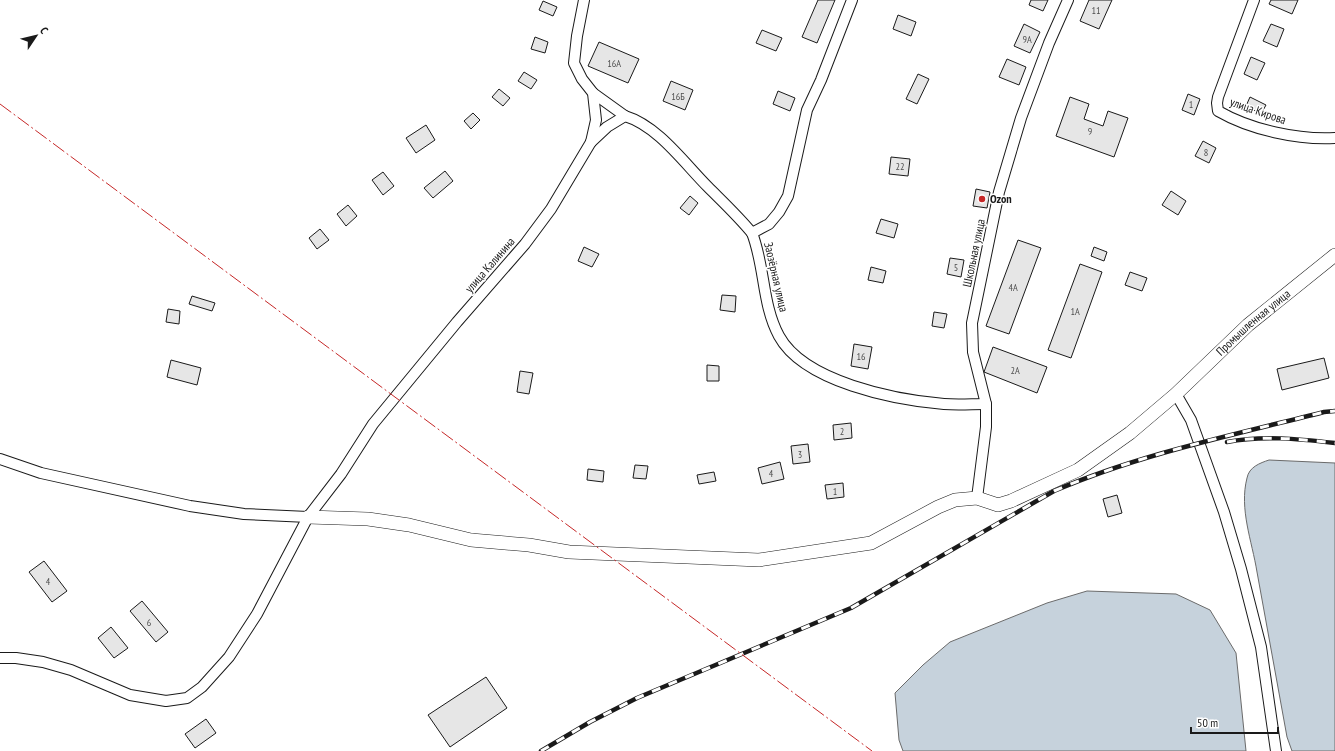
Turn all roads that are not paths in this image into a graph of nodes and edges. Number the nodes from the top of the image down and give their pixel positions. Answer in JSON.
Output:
{"nodes":[{"id":1,"x":584,"y":0,"type":"edge"},
{"id":2,"x":852,"y":0,"type":"edge"},
{"id":3,"x":1068,"y":0,"type":"edge"},
{"id":4,"x":1254,"y":0,"type":"edge"},
{"id":5,"x":593,"y":93,"type":"junction"},
{"id":6,"x":624,"y":116,"type":"junction"},
{"id":7,"x":1335,"y":138,"type":"edge"},
{"id":8,"x":591,"y":142,"type":"junction"},
{"id":9,"x":752,"y":233,"type":"junction"},
{"id":10,"x":1335,"y":255,"type":"edge"},
{"id":11,"x":1176,"y":394,"type":"junction"},
{"id":12,"x":986,"y":404,"type":"junction"},
{"id":13,"x":0,"y":459,"type":"edge"},
{"id":14,"x":976,"y":498,"type":"junction"},
{"id":15,"x":308,"y":517,"type":"junction"},
{"id":16,"x":0,"y":658,"type":"edge"},
{"id":17,"x":1276,"y":751,"type":"edge"}],
"edges":[{"from":1,"to":5,"type":"street"},
{"from":2,"to":9,"type":"street","name":"Заозёрная улица"},
{"from":3,"to":12,"type":"street","name":"Школьная улица"},
{"from":4,"to":7,"type":"street","name":"улица Кирова"},
{"from":5,"to":6,"type":"street"},
{"from":5,"to":8,"type":"street","name":"улица Калинина"},
{"from":6,"to":8,"type":"street"},
{"from":6,"to":9,"type":"street"},
{"from":8,"to":15,"type":"street","name":"улица Калинина"},
{"from":9,"to":12,"type":"street","name":"Заозёрная улица"},
{"from":10,"to":11,"type":"street","name":"Промышленная улица"},
{"from":11,"to":14,"type":"street","name":"Промышленная улица"},
{"from":11,"to":17,"type":"street"},
{"from":12,"to":14,"type":"street","name":"Школьная улица"},
{"from":13,"to":15,"type":"street"},
{"from":14,"to":15,"type":"street"},
{"from":15,"to":16,"type":"street","name":"улица Калинина"}]}
